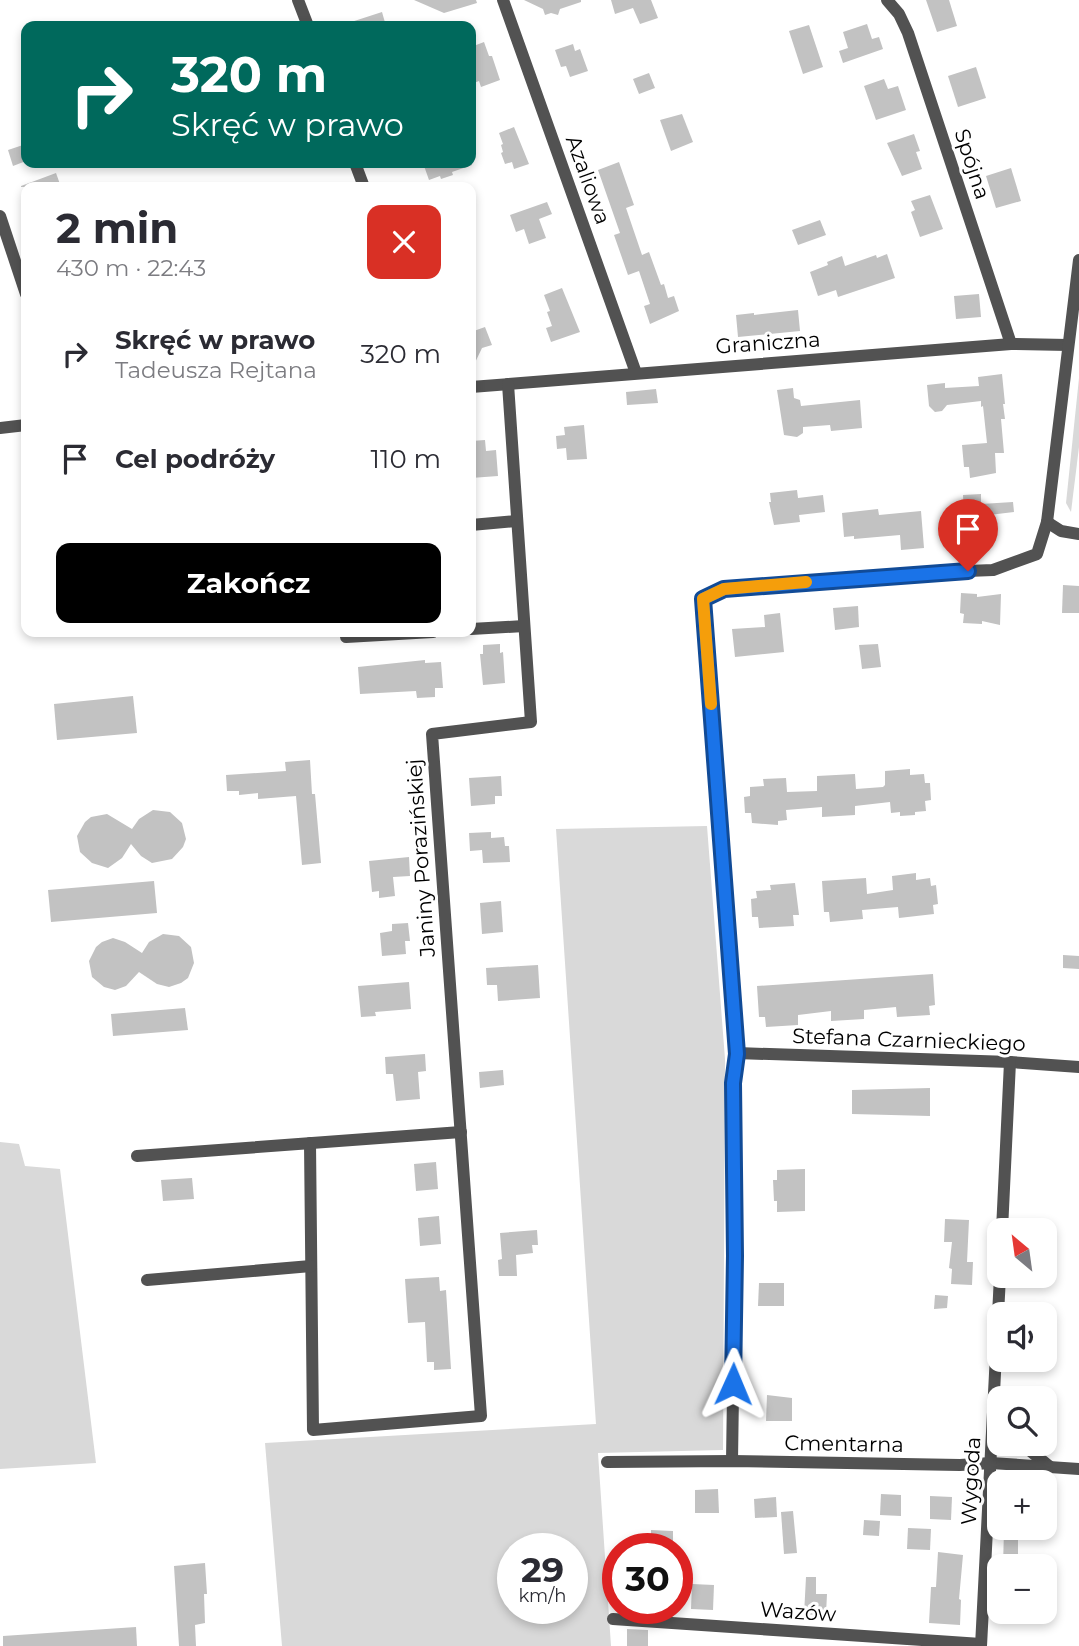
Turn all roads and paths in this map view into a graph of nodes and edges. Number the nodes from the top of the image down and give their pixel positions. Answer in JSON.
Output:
{"nodes":[{"id":1,"x":298,"y":0,"type":"edge"},
{"id":2,"x":503,"y":0,"type":"edge"},
{"id":3,"x":887,"y":0,"type":"edge"},
{"id":4,"x":305,"y":21,"type":"edge"},
{"id":5,"x":0,"y":216,"type":"edge"},
{"id":6,"x":1079,"y":260,"type":"edge"},
{"id":7,"x":21,"y":279,"type":"edge"},
{"id":8,"x":1076,"y":310,"type":"edge"},
{"id":9,"x":1011,"y":344,"type":"junction"},
{"id":10,"x":1068,"y":345,"type":"junction"},
{"id":11,"x":636,"y":373,"type":"junction"},
{"id":12,"x":508,"y":384,"type":"junction"},
{"id":13,"x":476,"y":387,"type":"edge"},
{"id":14,"x":21,"y":426,"type":"edge"},
{"id":15,"x":0,"y":428,"type":"edge"},
{"id":16,"x":516,"y":521,"type":"junction"},
{"id":17,"x":1047,"y":522,"type":"junction"},
{"id":18,"x":476,"y":525,"type":"edge"},
{"id":19,"x":1079,"y":534,"type":"edge"},
{"id":20,"x":524,"y":626,"type":"junction"},
{"id":21,"x":476,"y":629,"type":"edge"},
{"id":22,"x":737,"y":1054,"type":"junction"},
{"id":23,"x":1010,"y":1062,"type":"junction"},
{"id":24,"x":1079,"y":1067,"type":"edge"},
{"id":25,"x":461,"y":1132,"type":"junction"},
{"id":26,"x":310,"y":1143,"type":"junction"},
{"id":27,"x":137,"y":1156,"type":"dead end"},
{"id":28,"x":1003,"y":1218,"type":"edge"},
{"id":29,"x":312,"y":1266,"type":"junction"},
{"id":30,"x":147,"y":1280,"type":"dead end"},
{"id":31,"x":1000,"y":1288,"type":"edge"},
{"id":32,"x":997,"y":1386,"type":"edge"},
{"id":33,"x":992,"y":1456,"type":"edge"},
{"id":34,"x":1037,"y":1456,"type":"edge"},
{"id":35,"x":732,"y":1461,"type":"junction"},
{"id":36,"x":607,"y":1462,"type":"dead end"},
{"id":37,"x":991,"y":1463,"type":"junction"},
{"id":38,"x":1051,"y":1467,"type":"junction"},
{"id":39,"x":1079,"y":1469,"type":"edge"},
{"id":40,"x":684,"y":1624,"type":"edge"},
{"id":41,"x":981,"y":1645,"type":"edge"}],
"edges":[{"from":1,"to":4,"type":"street"},
{"from":2,"to":11,"type":"street","name":"Azaliowa"},
{"from":3,"to":9,"type":"street","name":"Spójna"},
{"from":5,"to":7,"type":"street"},
{"from":6,"to":8,"type":"street"},
{"from":8,"to":10,"type":"street"},
{"from":9,"to":10,"type":"street","name":"Graniczna"},
{"from":9,"to":11,"type":"street","name":"Graniczna"},
{"from":10,"to":17,"type":"street"},
{"from":11,"to":12,"type":"street","name":"Graniczna"},
{"from":12,"to":13,"type":"street","name":"Graniczna"},
{"from":12,"to":16,"type":"street","name":"Janiny Porazińskiej"},
{"from":14,"to":15,"type":"street"},
{"from":16,"to":18,"type":"street"},
{"from":16,"to":20,"type":"street","name":"Janiny Porazińskiej"},
{"from":17,"to":19,"type":"street"},
{"from":17,"to":22,"type":"street"},
{"from":20,"to":21,"type":"street"},
{"from":20,"to":25,"type":"street","name":"Janiny Porazińskiej"},
{"from":22,"to":23,"type":"street","name":"Stefana Czarnieckiego"},
{"from":22,"to":35,"type":"street"},
{"from":23,"to":24,"type":"street","name":"Stefana Czarnieckiego"},
{"from":23,"to":28,"type":"street"},
{"from":25,"to":26,"type":"street"},
{"from":25,"to":29,"type":"street","name":"Janiny Porazińskiej"},
{"from":26,"to":27,"type":"street"},
{"from":26,"to":29,"type":"street"},
{"from":29,"to":30,"type":"street"},
{"from":31,"to":32,"type":"street","name":"Wygoda"},
{"from":33,"to":37,"type":"street","name":"Wygoda"},
{"from":34,"to":38,"type":"street"},
{"from":35,"to":36,"type":"street","name":"Cmentarna"},
{"from":35,"to":37,"type":"street","name":"Cmentarna"},
{"from":37,"to":38,"type":"street","name":"Cmentarna"},
{"from":37,"to":41,"type":"street","name":"Wygoda"},
{"from":38,"to":39,"type":"street","name":"Cmentarna"},
{"from":40,"to":41,"type":"street","name":"Wazów"}]}
